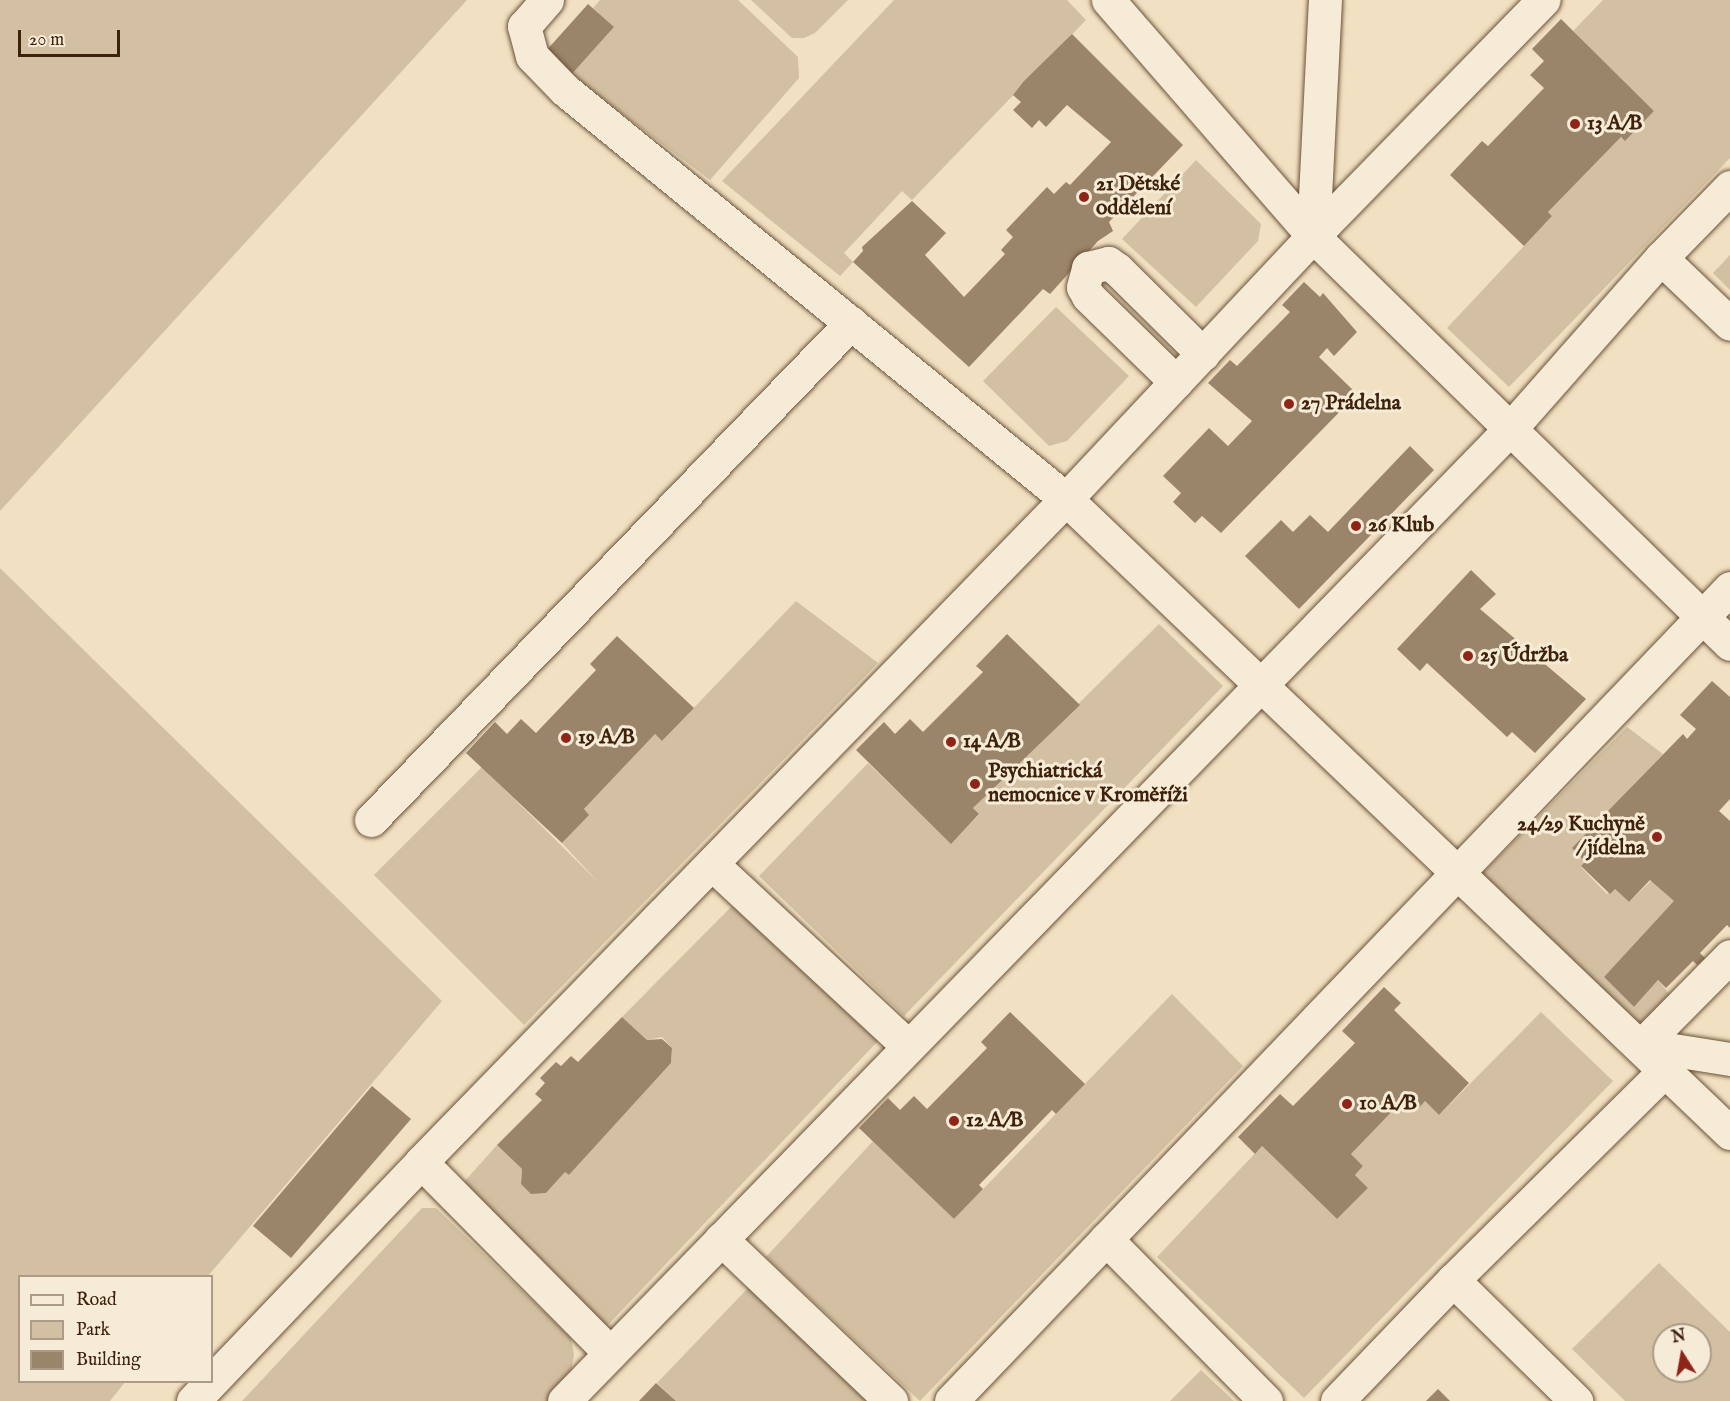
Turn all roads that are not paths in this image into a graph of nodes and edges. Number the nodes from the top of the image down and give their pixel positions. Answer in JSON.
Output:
{"nodes":[{"id":1,"x":547,"y":0,"type":"edge"},
{"id":2,"x":1108,"y":0,"type":"edge"},
{"id":3,"x":1325,"y":0,"type":"edge"},
{"id":4,"x":1543,"y":0,"type":"edge"},
{"id":5,"x":1730,"y":187,"type":"edge"},
{"id":6,"x":1313,"y":236,"type":"junction"},
{"id":7,"x":1661,"y":258,"type":"junction"},
{"id":8,"x":851,"y":323,"type":"junction"},
{"id":9,"x":1730,"y":324,"type":"edge"},
{"id":10,"x":1203,"y":354,"type":"junction"},
{"id":11,"x":1176,"y":382,"type":"junction"},
{"id":12,"x":1510,"y":429,"type":"junction"},
{"id":13,"x":1066,"y":499,"type":"junction"},
{"id":14,"x":1730,"y":588,"type":"edge"},
{"id":15,"x":1702,"y":617,"type":"junction"},
{"id":16,"x":1730,"y":644,"type":"edge"},
{"id":17,"x":1260,"y":682,"type":"junction"},
{"id":18,"x":370,"y":820,"type":"dead end"},
{"id":19,"x":712,"y":864,"type":"junction"},
{"id":20,"x":1456,"y":873,"type":"junction"},
{"id":21,"x":1730,"y":956,"type":"edge"},
{"id":22,"x":1642,"y":1045,"type":"junction"},
{"id":23,"x":908,"y":1046,"type":"junction"},
{"id":24,"x":1730,"y":1059,"type":"edge"},
{"id":25,"x":1664,"y":1071,"type":"junction"},
{"id":26,"x":1730,"y":1132,"type":"edge"},
{"id":27,"x":421,"y":1162,"type":"junction"},
{"id":28,"x":721,"y":1239,"type":"junction"},
{"id":29,"x":1106,"y":1239,"type":"junction"},
{"id":30,"x":1453,"y":1280,"type":"junction"},
{"id":31,"x":610,"y":1353,"type":"junction"},
{"id":32,"x":213,"y":1381,"type":"edge"},
{"id":33,"x":211,"y":1383,"type":"edge"},
{"id":34,"x":194,"y":1401,"type":"edge"},
{"id":35,"x":564,"y":1401,"type":"edge"},
{"id":36,"x":891,"y":1401,"type":"edge"},
{"id":37,"x":951,"y":1401,"type":"edge"},
{"id":38,"x":1266,"y":1401,"type":"edge"},
{"id":39,"x":1337,"y":1401,"type":"edge"},
{"id":40,"x":1576,"y":1401,"type":"edge"}],
"edges":[{"from":1,"to":8,"type":"street"},
{"from":2,"to":6,"type":"street"},
{"from":3,"to":6,"type":"street"},
{"from":4,"to":6,"type":"street"},
{"from":5,"to":7,"type":"street"},
{"from":6,"to":10,"type":"street"},
{"from":6,"to":12,"type":"street"},
{"from":7,"to":9,"type":"street"},
{"from":7,"to":12,"type":"street"},
{"from":8,"to":13,"type":"street"},
{"from":8,"to":18,"type":"street"},
{"from":10,"to":11,"type":"street"},
{"from":10,"to":11,"type":"street"},
{"from":11,"to":13,"type":"street"},
{"from":12,"to":15,"type":"street"},
{"from":12,"to":17,"type":"street"},
{"from":13,"to":17,"type":"street"},
{"from":13,"to":19,"type":"street"},
{"from":14,"to":15,"type":"street"},
{"from":15,"to":16,"type":"street"},
{"from":15,"to":20,"type":"street"},
{"from":17,"to":20,"type":"street"},
{"from":17,"to":23,"type":"street"},
{"from":19,"to":23,"type":"street"},
{"from":19,"to":27,"type":"street"},
{"from":20,"to":22,"type":"street"},
{"from":20,"to":29,"type":"street"},
{"from":21,"to":22,"type":"street"},
{"from":22,"to":24,"type":"street"},
{"from":22,"to":25,"type":"street"},
{"from":23,"to":28,"type":"street"},
{"from":25,"to":26,"type":"street"},
{"from":25,"to":30,"type":"street"},
{"from":27,"to":31,"type":"street"},
{"from":27,"to":32,"type":"street"},
{"from":28,"to":31,"type":"street"},
{"from":28,"to":36,"type":"street"},
{"from":29,"to":37,"type":"street"},
{"from":29,"to":38,"type":"street"},
{"from":30,"to":39,"type":"street"},
{"from":30,"to":40,"type":"street"},
{"from":31,"to":35,"type":"street"},
{"from":33,"to":34,"type":"street"}]}
